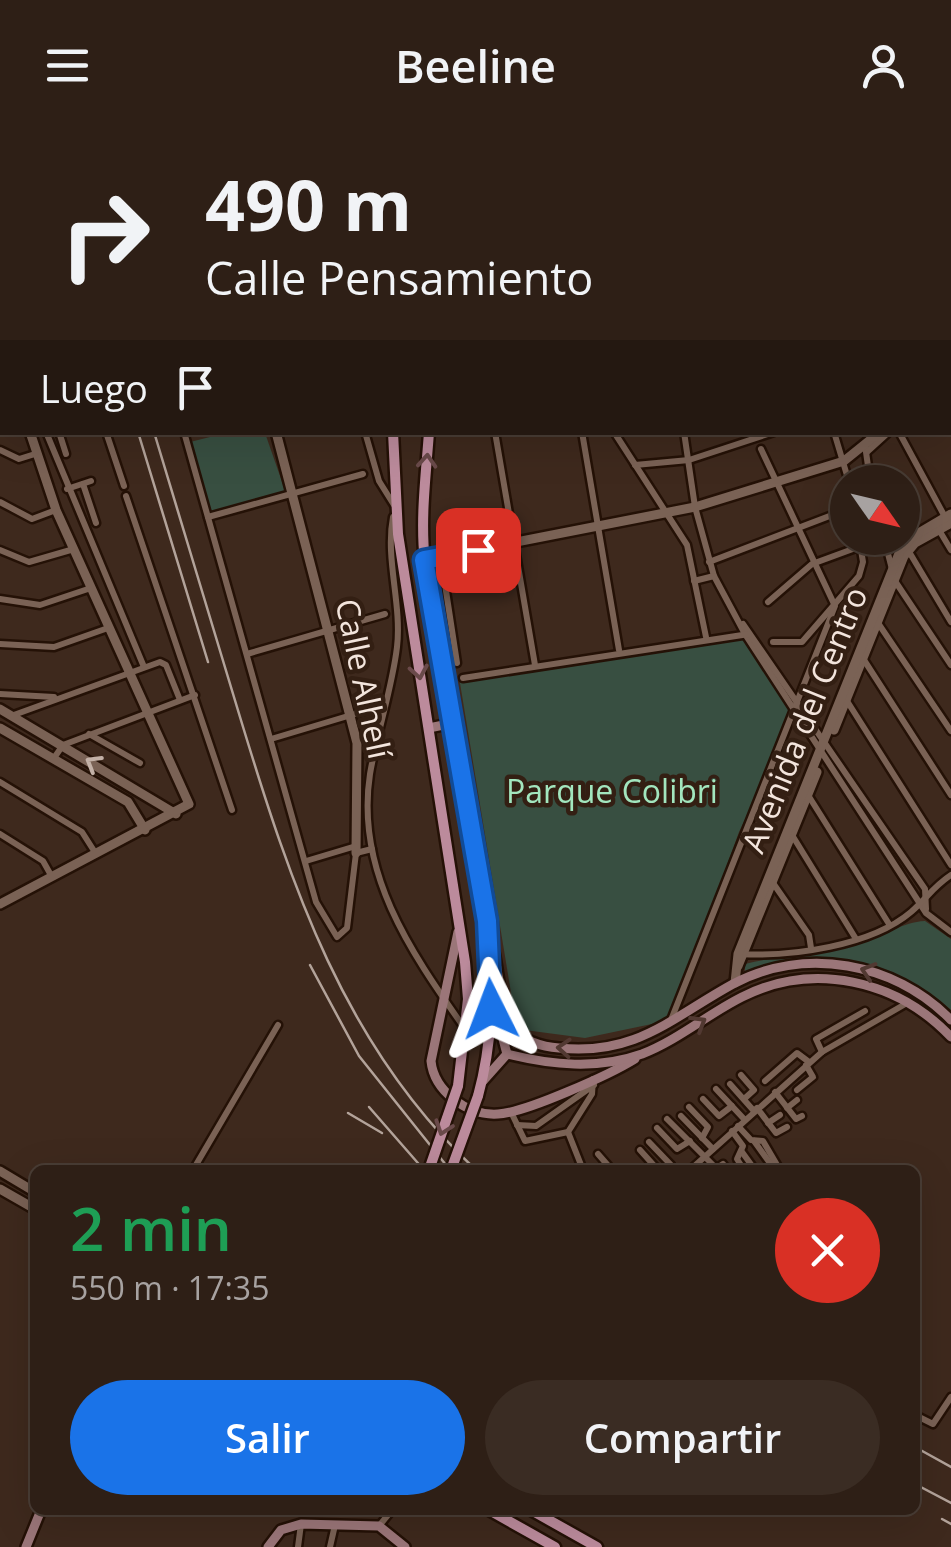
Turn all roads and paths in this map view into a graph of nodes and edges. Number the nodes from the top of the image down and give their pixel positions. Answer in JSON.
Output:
{"nodes":[{"id":1,"x":31,"y":435,"type":"edge"},
{"id":2,"x":47,"y":435,"type":"edge"},
{"id":3,"x":60,"y":435,"type":"edge"},
{"id":4,"x":107,"y":435,"type":"edge"},
{"id":5,"x":185,"y":435,"type":"edge"},
{"id":6,"x":277,"y":435,"type":"edge"},
{"id":7,"x":365,"y":435,"type":"edge"},
{"id":8,"x":394,"y":435,"type":"edge"},
{"id":9,"x":429,"y":435,"type":"edge"},
{"id":10,"x":495,"y":435,"type":"edge"},
{"id":11,"x":583,"y":435,"type":"edge"},
{"id":12,"x":616,"y":435,"type":"edge"},
{"id":13,"x":685,"y":435,"type":"edge"},
{"id":14,"x":765,"y":435,"type":"edge"},
{"id":15,"x":835,"y":435,"type":"edge"},
{"id":16,"x":878,"y":435,"type":"edge"},
{"id":17,"x":885,"y":435,"type":"edge"},
{"id":18,"x":901,"y":435,"type":"edge"},
{"id":19,"x":761,"y":449,"type":"dead end"},
{"id":20,"x":866,"y":449,"type":"junction"},
{"id":21,"x":0,"y":450,"type":"edge"},
{"id":22,"x":35,"y":454,"type":"junction"},
{"id":23,"x":66,"y":454,"type":"dead end"},
{"id":24,"x":689,"y":460,"type":"junction"},
{"id":25,"x":844,"y":462,"type":"junction"},
{"id":26,"x":845,"y":465,"type":"edge"},
{"id":27,"x":868,"y":465,"type":"edge"},
{"id":28,"x":634,"y":466,"type":"junction"},
{"id":29,"x":362,"y":474,"type":"dead end"},
{"id":30,"x":777,"y":482,"type":"junction"},
{"id":31,"x":124,"y":486,"type":"dead end"},
{"id":32,"x":68,"y":489,"type":"junction"},
{"id":33,"x":294,"y":494,"type":"junction"},
{"id":34,"x":126,"y":496,"type":"dead end"},
{"id":35,"x":0,"y":502,"type":"edge"},
{"id":36,"x":395,"y":506,"type":"junction"},
{"id":37,"x":695,"y":507,"type":"junction"},
{"id":38,"x":56,"y":510,"type":"junction"},
{"id":39,"x":668,"y":514,"type":"junction"},
{"id":40,"x":830,"y":515,"type":"edge"},
{"id":41,"x":208,"y":517,"type":"junction"},
{"id":42,"x":949,"y":518,"type":"edge"},
{"id":43,"x":96,"y":523,"type":"dead end"},
{"id":44,"x":600,"y":527,"type":"junction"},
{"id":45,"x":796,"y":527,"type":"junction"},
{"id":46,"x":939,"y":530,"type":"junction"},
{"id":47,"x":920,"y":537,"type":"edge"},
{"id":48,"x":920,"y":539,"type":"edge"},
{"id":49,"x":514,"y":542,"type":"junction"},
{"id":50,"x":702,"y":542,"type":"junction"},
{"id":51,"x":687,"y":545,"type":"junction"},
{"id":52,"x":74,"y":549,"type":"junction"},
{"id":53,"x":0,"y":550,"type":"edge"},
{"id":54,"x":951,"y":550,"type":"edge"},
{"id":55,"x":832,"y":555,"type":"edge"},
{"id":56,"x":861,"y":555,"type":"edge"},
{"id":57,"x":888,"y":555,"type":"edge"},
{"id":58,"x":904,"y":555,"type":"edge"},
{"id":59,"x":916,"y":555,"type":"edge"},
{"id":60,"x":440,"y":558,"type":"junction"},
{"id":61,"x":424,"y":560,"type":"junction"},
{"id":62,"x":709,"y":562,"type":"junction"},
{"id":63,"x":812,"y":564,"type":"junction"},
{"id":64,"x":714,"y":576,"type":"junction"},
{"id":65,"x":893,"y":577,"type":"junction"},
{"id":66,"x":694,"y":581,"type":"junction"},
{"id":67,"x":90,"y":588,"type":"junction"},
{"id":68,"x":0,"y":599,"type":"edge"},
{"id":69,"x":768,"y":602,"type":"dead end"},
{"id":70,"x":835,"y":606,"type":"junction"},
{"id":71,"x":385,"y":614,"type":"dead end"},
{"id":72,"x":951,"y":622,"type":"edge"},
{"id":73,"x":878,"y":623,"type":"junction"},
{"id":74,"x":108,"y":628,"type":"junction"},
{"id":75,"x":327,"y":630,"type":"junction"},
{"id":76,"x":749,"y":634,"type":"junction"},
{"id":77,"x":706,"y":637,"type":"junction"},
{"id":78,"x":773,"y":642,"type":"dead end"},
{"id":79,"x":0,"y":644,"type":"edge"},
{"id":80,"x":619,"y":650,"type":"junction"},
{"id":81,"x":247,"y":654,"type":"junction"},
{"id":82,"x":864,"y":660,"type":"junction"},
{"id":83,"x":458,"y":663,"type":"dead end"},
{"id":84,"x":534,"y":665,"type":"junction"},
{"id":85,"x":951,"y":665,"type":"edge"},
{"id":86,"x":144,"y":667,"type":"junction"},
{"id":87,"x":129,"y":673,"type":"junction"},
{"id":88,"x":464,"y":678,"type":"dead end"},
{"id":89,"x":0,"y":694,"type":"edge"},
{"id":90,"x":195,"y":696,"type":"junction"},
{"id":91,"x":62,"y":698,"type":"junction"},
{"id":92,"x":180,"y":700,"type":"junction"},
{"id":93,"x":847,"y":701,"type":"junction"},
{"id":94,"x":799,"y":702,"type":"junction"},
{"id":95,"x":0,"y":709,"type":"edge"},
{"id":96,"x":368,"y":710,"type":"dead end"},
{"id":97,"x":148,"y":712,"type":"junction"},
{"id":98,"x":796,"y":712,"type":"junction"},
{"id":99,"x":352,"y":715,"type":"junction"},
{"id":100,"x":11,"y":716,"type":"junction"},
{"id":101,"x":454,"y":723,"type":"junction"},
{"id":102,"x":0,"y":728,"type":"edge"},
{"id":103,"x":429,"y":728,"type":"junction"},
{"id":104,"x":951,"y":732,"type":"edge"},
{"id":105,"x":90,"y":734,"type":"junction"},
{"id":106,"x":271,"y":739,"type":"junction"},
{"id":107,"x":62,"y":745,"type":"junction"},
{"id":108,"x":824,"y":746,"type":"junction"},
{"id":109,"x":54,"y":758,"type":"junction"},
{"id":110,"x":140,"y":763,"type":"dead end"},
{"id":111,"x":0,"y":782,"type":"edge"},
{"id":112,"x":136,"y":790,"type":"junction"},
{"id":113,"x":808,"y":796,"type":"junction"},
{"id":114,"x":951,"y":796,"type":"edge"},
{"id":115,"x":128,"y":802,"type":"junction"},
{"id":116,"x":232,"y":810,"type":"dead end"},
{"id":117,"x":176,"y":814,"type":"junction"},
{"id":118,"x":144,"y":830,"type":"junction"},
{"id":119,"x":0,"y":834,"type":"edge"},
{"id":120,"x":792,"y":836,"type":"junction"},
{"id":121,"x":372,"y":848,"type":"junction"},
{"id":122,"x":356,"y":850,"type":"junction"},
{"id":123,"x":96,"y":854,"type":"junction"},
{"id":124,"x":306,"y":861,"type":"junction"},
{"id":125,"x":951,"y":864,"type":"edge"},
{"id":126,"x":951,"y":875,"type":"edge"},
{"id":127,"x":52,"y":877,"type":"junction"},
{"id":128,"x":773,"y":883,"type":"junction"},
{"id":129,"x":0,"y":890,"type":"edge"},
{"id":130,"x":927,"y":894,"type":"junction"},
{"id":131,"x":3,"y":902,"type":"edge"},
{"id":132,"x":920,"y":902,"type":"junction"},
{"id":133,"x":910,"y":913,"type":"junction"},
{"id":134,"x":928,"y":916,"type":"junction"},
{"id":135,"x":487,"y":921,"type":"junction"},
{"id":136,"x":459,"y":924,"type":"junction"},
{"id":137,"x":889,"y":924,"type":"junction"},
{"id":138,"x":951,"y":932,"type":"edge"},
{"id":139,"x":856,"y":939,"type":"junction"},
{"id":140,"x":812,"y":948,"type":"junction"},
{"id":141,"x":741,"y":955,"type":"junction"},
{"id":142,"x":735,"y":983,"type":"junction"},
{"id":143,"x":444,"y":1002,"type":"junction"},
{"id":144,"x":907,"y":1003,"type":"junction"},
{"id":145,"x":865,"y":1011,"type":"dead end"},
{"id":146,"x":951,"y":1020,"type":"edge"},
{"id":147,"x":670,"y":1023,"type":"junction"},
{"id":148,"x":278,"y":1025,"type":"dead end"},
{"id":149,"x":513,"y":1028,"type":"junction"},
{"id":150,"x":466,"y":1029,"type":"junction"},
{"id":151,"x":951,"y":1037,"type":"edge"},
{"id":152,"x":822,"y":1052,"type":"junction"},
{"id":153,"x":507,"y":1054,"type":"junction"},
{"id":154,"x":643,"y":1054,"type":"junction"},
{"id":155,"x":808,"y":1063,"type":"junction"},
{"id":156,"x":741,"y":1075,"type":"dead end"},
{"id":157,"x":765,"y":1081,"type":"dead end"},
{"id":158,"x":482,"y":1082,"type":"junction"},
{"id":159,"x":593,"y":1082,"type":"junction"},
{"id":160,"x":730,"y":1084,"type":"dead end"},
{"id":161,"x":716,"y":1089,"type":"dead end"},
{"id":162,"x":796,"y":1090,"type":"dead end"},
{"id":163,"x":775,"y":1092,"type":"junction"},
{"id":164,"x":703,"y":1099,"type":"dead end"},
{"id":165,"x":744,"y":1100,"type":"junction"},
{"id":166,"x":797,"y":1100,"type":"dead end"},
{"id":167,"x":732,"y":1106,"type":"junction"},
{"id":168,"x":689,"y":1107,"type":"dead end"},
{"id":169,"x":787,"y":1108,"type":"junction"},
{"id":170,"x":756,"y":1109,"type":"junction"},
{"id":171,"x":511,"y":1112,"type":"junction"},
{"id":172,"x":780,"y":1115,"type":"dead end"},
{"id":173,"x":681,"y":1116,"type":"dead end"},
{"id":174,"x":802,"y":1116,"type":"dead end"},
{"id":175,"x":667,"y":1119,"type":"dead end"},
{"id":176,"x":768,"y":1123,"type":"junction"},
{"id":177,"x":516,"y":1125,"type":"junction"},
{"id":178,"x":738,"y":1125,"type":"junction"},
{"id":179,"x":787,"y":1127,"type":"dead end"},
{"id":180,"x":657,"y":1128,"type":"dead end"},
{"id":181,"x":568,"y":1132,"type":"junction"},
{"id":182,"x":702,"y":1138,"type":"junction"},
{"id":183,"x":648,"y":1142,"type":"dead end"},
{"id":184,"x":690,"y":1142,"type":"junction"},
{"id":185,"x":712,"y":1149,"type":"junction"},
{"id":186,"x":640,"y":1150,"type":"dead end"},
{"id":187,"x":742,"y":1152,"type":"junction"},
{"id":188,"x":598,"y":1154,"type":"dead end"},
{"id":189,"x":705,"y":1156,"type":"junction"},
{"id":190,"x":197,"y":1165,"type":"edge"},
{"id":191,"x":431,"y":1165,"type":"edge"},
{"id":192,"x":453,"y":1165,"type":"edge"},
{"id":193,"x":581,"y":1165,"type":"edge"},
{"id":194,"x":608,"y":1165,"type":"edge"},
{"id":195,"x":654,"y":1165,"type":"edge"},
{"id":196,"x":671,"y":1165,"type":"edge"},
{"id":197,"x":695,"y":1165,"type":"edge"},
{"id":198,"x":713,"y":1165,"type":"edge"},
{"id":199,"x":740,"y":1165,"type":"edge"},
{"id":200,"x":751,"y":1165,"type":"edge"},
{"id":201,"x":774,"y":1165,"type":"edge"},
{"id":202,"x":0,"y":1171,"type":"edge"},
{"id":203,"x":0,"y":1189,"type":"edge"},
{"id":204,"x":30,"y":1189,"type":"edge"},
{"id":205,"x":30,"y":1207,"type":"edge"},
{"id":206,"x":951,"y":1397,"type":"edge"},
{"id":207,"x":920,"y":1418,"type":"edge"},
{"id":208,"x":39,"y":1515,"type":"edge"},
{"id":209,"x":388,"y":1515,"type":"edge"},
{"id":210,"x":498,"y":1515,"type":"edge"},
{"id":211,"x":533,"y":1515,"type":"edge"},
{"id":212,"x":539,"y":1515,"type":"edge"},
{"id":213,"x":301,"y":1524,"type":"junction"},
{"id":214,"x":335,"y":1526,"type":"junction"},
{"id":215,"x":379,"y":1526,"type":"junction"},
{"id":216,"x":528,"y":1532,"type":"junction"},
{"id":217,"x":26,"y":1547,"type":"edge"},
{"id":218,"x":268,"y":1547,"type":"edge"},
{"id":219,"x":298,"y":1547,"type":"edge"},
{"id":220,"x":330,"y":1547,"type":"edge"},
{"id":221,"x":406,"y":1547,"type":"edge"},
{"id":222,"x":555,"y":1547,"type":"edge"},
{"id":223,"x":597,"y":1547,"type":"edge"}],
"edges":[{"from":1,"to":22,"type":"street"},
{"from":2,"to":32,"type":"street"},
{"from":3,"to":23,"type":"street"},
{"from":4,"to":31,"type":"street"},
{"from":5,"to":41,"type":"street"},
{"from":6,"to":33,"type":"street","name":"Calle Alhelí"},
{"from":7,"to":36,"type":"street"},
{"from":8,"to":36,"type":"main road"},
{"from":61,"to":9,"type":"main road","one_way":true},
{"from":10,"to":49,"type":"street"},
{"from":11,"to":44,"type":"street"},
{"from":12,"to":28,"type":"street"},
{"from":13,"to":24,"type":"street"},
{"from":14,"to":24,"type":"street"},
{"from":15,"to":25,"type":"street"},
{"from":16,"to":20,"type":"street"},
{"from":17,"to":20,"type":"street"},
{"from":18,"to":42,"type":"street"},
{"from":19,"to":30,"type":"street"},
{"from":20,"to":25,"type":"street"},
{"from":20,"to":27,"type":"street"},
{"from":21,"to":22,"type":"street"},
{"from":22,"to":38,"type":"street"},
{"from":24,"to":28,"type":"street"},
{"from":24,"to":37,"type":"street"},
{"from":25,"to":26,"type":"street"},
{"from":25,"to":30,"type":"street"},
{"from":28,"to":39,"type":"street"},
{"from":29,"to":33,"type":"street"},
{"from":30,"to":37,"type":"street"},
{"from":30,"to":45,"type":"street"},
{"from":32,"to":43,"type":"street"},
{"from":32,"to":86,"type":"street"},
{"from":33,"to":41,"type":"street"},
{"from":33,"to":75,"type":"street","name":"Calle Alhelí"},
{"from":34,"to":90,"type":"street"},
{"from":35,"to":38,"type":"street"},
{"from":36,"to":103,"type":"main road","one_way":true},
{"from":36,"to":121,"type":"street"},
{"from":37,"to":39,"type":"street"},
{"from":37,"to":50,"type":"street"},
{"from":38,"to":52,"type":"street"},
{"from":39,"to":44,"type":"street"},
{"from":39,"to":51,"type":"street"},
{"from":40,"to":45,"type":"street"},
{"from":41,"to":81,"type":"street"},
{"from":42,"to":46,"type":"street"},
{"from":42,"to":47,"type":"street"},
{"from":44,"to":49,"type":"street"},
{"from":44,"to":80,"type":"street"},
{"from":45,"to":62,"type":"street"},
{"from":45,"to":63,"type":"street"},
{"from":46,"to":48,"type":"street"},
{"from":46,"to":54,"type":"street"},
{"from":49,"to":60,"type":"street"},
{"from":49,"to":84,"type":"street"},
{"from":50,"to":51,"type":"street"},
{"from":50,"to":62,"type":"street"},
{"from":51,"to":66,"type":"street"},
{"from":52,"to":53,"type":"street"},
{"from":52,"to":67,"type":"street"},
{"from":55,"to":63,"type":"street"},
{"from":56,"to":70,"type":"street"},
{"from":57,"to":65,"type":"street"},
{"from":58,"to":65,"type":"street","name":"Avenida del Centro"},
{"from":59,"to":72,"type":"street"},
{"from":60,"to":61,"type":"street"},
{"from":60,"to":83,"type":"street"},
{"from":61,"to":101,"type":"main road"},
{"from":62,"to":64,"type":"street"},
{"from":63,"to":69,"type":"street"},
{"from":63,"to":70,"type":"street"},
{"from":64,"to":66,"type":"street"},
{"from":64,"to":76,"type":"street"},
{"from":65,"to":73,"type":"street","name":"Avenida del Centro"},
{"from":65,"to":85,"type":"street"},
{"from":65,"to":108,"type":"street","name":"Avenida del Centro"},
{"from":66,"to":77,"type":"street"},
{"from":67,"to":68,"type":"street"},
{"from":67,"to":74,"type":"street"},
{"from":70,"to":78,"type":"street"},
{"from":70,"to":94,"type":"street"},
{"from":71,"to":75,"type":"street"},
{"from":73,"to":82,"type":"street","name":"Avenida del Centro"},
{"from":73,"to":104,"type":"street"},
{"from":74,"to":79,"type":"street"},
{"from":74,"to":87,"type":"street"},
{"from":75,"to":81,"type":"street"},
{"from":75,"to":99,"type":"street","name":"Calle Alhelí"},
{"from":76,"to":77,"type":"street"},
{"from":76,"to":94,"type":"street"},
{"from":76,"to":98,"type":"street"},
{"from":77,"to":80,"type":"street"},
{"from":80,"to":84,"type":"street"},
{"from":81,"to":106,"type":"street"},
{"from":82,"to":93,"type":"street","name":"Avenida del Centro"},
{"from":82,"to":114,"type":"street"},
{"from":84,"to":88,"type":"street"},
{"from":86,"to":87,"type":"street"},
{"from":86,"to":92,"type":"street"},
{"from":87,"to":91,"type":"street"},
{"from":87,"to":97,"type":"street"},
{"from":89,"to":91,"type":"street"},
{"from":90,"to":92,"type":"street"},
{"from":90,"to":116,"type":"street"},
{"from":91,"to":100,"type":"street"},
{"from":92,"to":97,"type":"street"},
{"from":93,"to":108,"type":"street","name":"Avenida del Centro"},
{"from":93,"to":125,"type":"street"},
{"from":94,"to":98,"type":"street"},
{"from":94,"to":108,"type":"street"},
{"from":95,"to":100,"type":"street"},
{"from":96,"to":99,"type":"street"},
{"from":97,"to":105,"type":"street"},
{"from":97,"to":117,"type":"street"},
{"from":98,"to":108,"type":"street"},
{"from":98,"to":147,"type":"street"},
{"from":99,"to":106,"type":"street"},
{"from":99,"to":122,"type":"street","name":"Calle Alhelí"},
{"from":100,"to":107,"type":"street"},
{"from":101,"to":103,"type":"main road"},
{"from":101,"to":135,"type":"main road"},
{"from":102,"to":109,"type":"street"},
{"from":103,"to":136,"type":"main road"},
{"from":105,"to":107,"type":"street"},
{"from":105,"to":110,"type":"street"},
{"from":106,"to":124,"type":"street"},
{"from":107,"to":109,"type":"street"},
{"from":112,"to":107,"type":"street","one_way":true},
{"from":108,"to":113,"type":"street","name":"Avenida del Centro"},
{"from":108,"to":130,"type":"street"},
{"from":108,"to":132,"type":"street"},
{"from":108,"to":141,"type":"street","name":"Avenida del Centro"},
{"from":109,"to":115,"type":"street"},
{"from":111,"to":123,"type":"street"},
{"from":112,"to":115,"type":"street"},
{"from":112,"to":117,"type":"street"},
{"from":113,"to":120,"type":"street","name":"Avenida del Centro"},
{"from":113,"to":137,"type":"street"},
{"from":115,"to":118,"type":"street"},
{"from":117,"to":118,"type":"street"},
{"from":118,"to":123,"type":"street"},
{"from":119,"to":127,"type":"street"},
{"from":120,"to":128,"type":"street","name":"Avenida del Centro"},
{"from":120,"to":139,"type":"street"},
{"from":121,"to":122,"type":"street"},
{"from":121,"to":143,"type":"street"},
{"from":122,"to":124,"type":"street"},
{"from":122,"to":124,"type":"street","name":"Calle Alhelí"},
{"from":123,"to":127,"type":"street"},
{"from":126,"to":130,"type":"street"},
{"from":127,"to":131,"type":"street"},
{"from":128,"to":140,"type":"street"},
{"from":128,"to":141,"type":"street","name":"Avenida del Centro"},
{"from":129,"to":131,"type":"street"},
{"from":130,"to":132,"type":"street"},
{"from":130,"to":134,"type":"street"},
{"from":132,"to":133,"type":"street"},
{"from":132,"to":134,"type":"street"},
{"from":133,"to":134,"type":"street"},
{"from":133,"to":137,"type":"street"},
{"from":134,"to":138,"type":"street"},
{"from":135,"to":149,"type":"main road"},
{"from":135,"to":158,"type":"main road"},
{"from":136,"to":143,"type":"main road"},
{"from":136,"to":150,"type":"main road"},
{"from":137,"to":139,"type":"street"},
{"from":139,"to":140,"type":"street"},
{"from":140,"to":141,"type":"street"},
{"from":141,"to":142,"type":"street","name":"Avenida del Centro"},
{"from":146,"to":142,"type":"main road","one_way":true},
{"from":142,"to":147,"type":"main road"},
{"from":143,"to":150,"type":"street"},
{"from":143,"to":171,"type":"main road"},
{"from":144,"to":151,"type":"main road"},
{"from":144,"to":152,"type":"street"},
{"from":154,"to":144,"type":"main road","one_way":true},
{"from":145,"to":152,"type":"street"},
{"from":147,"to":149,"type":"main road","one_way":true},
{"from":148,"to":190,"type":"street"},
{"from":149,"to":153,"type":"main road"},
{"from":150,"to":191,"type":"main road","one_way":true,"bridge":true},
{"from":152,"to":155,"type":"street"},
{"from":153,"to":154,"type":"main road"},
{"from":153,"to":158,"type":"main road"},
{"from":154,"to":159,"type":"main road"},
{"from":155,"to":157,"type":"street"},
{"from":155,"to":162,"type":"street"},
{"from":155,"to":163,"type":"street"},
{"from":156,"to":165,"type":"street"},
{"from":158,"to":192,"type":"main road","bridge":true},
{"from":159,"to":171,"type":"main road"},
{"from":159,"to":177,"type":"street"},
{"from":159,"to":181,"type":"street"},
{"from":160,"to":165,"type":"street"},
{"from":161,"to":167,"type":"street"},
{"from":163,"to":169,"type":"street"},
{"from":163,"to":170,"type":"street"},
{"from":164,"to":167,"type":"street"},
{"from":165,"to":170,"type":"street"},
{"from":166,"to":169,"type":"street"},
{"from":167,"to":178,"type":"street"},
{"from":168,"to":182,"type":"street"},
{"from":169,"to":174,"type":"street"},
{"from":170,"to":176,"type":"street"},
{"from":170,"to":178,"type":"street"},
{"from":171,"to":177,"type":"street"},
{"from":172,"to":176,"type":"street"},
{"from":173,"to":182,"type":"street"},
{"from":175,"to":184,"type":"street"},
{"from":176,"to":179,"type":"street"},
{"from":177,"to":181,"type":"street"},
{"from":178,"to":185,"type":"street"},
{"from":178,"to":187,"type":"street"},
{"from":178,"to":201,"type":"street"},
{"from":180,"to":184,"type":"street"},
{"from":181,"to":193,"type":"street"},
{"from":182,"to":185,"type":"street"},
{"from":183,"to":196,"type":"street"},
{"from":184,"to":189,"type":"street"},
{"from":185,"to":189,"type":"street"},
{"from":186,"to":195,"type":"street"},
{"from":187,"to":199,"type":"street"},
{"from":187,"to":200,"type":"street"},
{"from":188,"to":194,"type":"street"},
{"from":189,"to":197,"type":"street"},
{"from":189,"to":198,"type":"street"},
{"from":202,"to":204,"type":"street"},
{"from":203,"to":205,"type":"street"},
{"from":206,"to":207,"type":"street"},
{"from":208,"to":217,"type":"main road"},
{"from":209,"to":215,"type":"street"},
{"from":210,"to":216,"type":"main road"},
{"from":211,"to":216,"type":"main road"},
{"from":212,"to":223,"type":"main road"},
{"from":213,"to":214,"type":"main road"},
{"from":213,"to":218,"type":"main road"},
{"from":213,"to":219,"type":"street"},
{"from":214,"to":215,"type":"main road"},
{"from":214,"to":220,"type":"street"},
{"from":215,"to":221,"type":"main road"},
{"from":216,"to":222,"type":"main road"}]}
